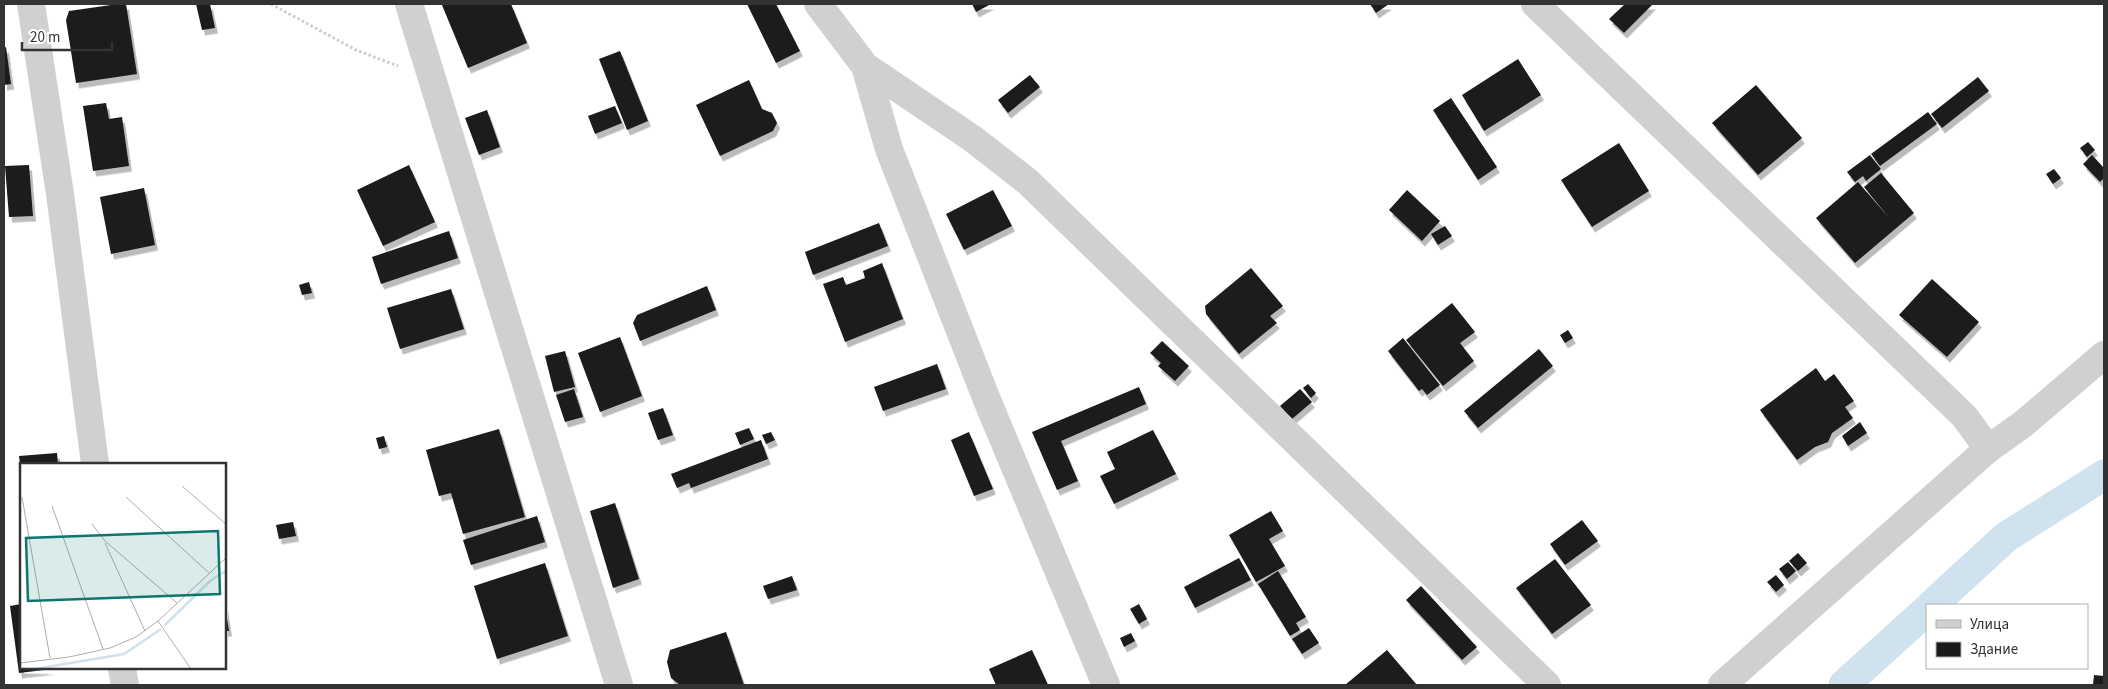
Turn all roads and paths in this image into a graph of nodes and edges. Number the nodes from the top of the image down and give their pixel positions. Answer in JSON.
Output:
{"nodes":[{"id":1,"x":31,"y":4,"type":"edge"},
{"id":2,"x":271,"y":4,"type":"edge"},
{"id":3,"x":408,"y":4,"type":"edge"},
{"id":4,"x":818,"y":4,"type":"edge"},
{"id":5,"x":1535,"y":4,"type":"edge"},
{"id":6,"x":865,"y":66,"type":"junction"},
{"id":7,"x":430,"y":78,"type":"junction"},
{"id":8,"x":2104,"y":354,"type":"edge"},
{"id":9,"x":1988,"y":449,"type":"junction"},
{"id":10,"x":95,"y":463,"type":"edge"},
{"id":11,"x":122,"y":669,"type":"edge"},
{"id":12,"x":125,"y":685,"type":"edge"},
{"id":13,"x":619,"y":685,"type":"edge"},
{"id":14,"x":1106,"y":685,"type":"edge"},
{"id":15,"x":1547,"y":685,"type":"edge"},
{"id":16,"x":1722,"y":685,"type":"edge"}],
"edges":[{"from":1,"to":10,"type":"street"},
{"from":2,"to":7,"type":"path"},
{"from":3,"to":7,"type":"street"},
{"from":4,"to":6,"type":"street"},
{"from":5,"to":9,"type":"street"},
{"from":6,"to":14,"type":"street"},
{"from":6,"to":15,"type":"street"},
{"from":7,"to":13,"type":"street"},
{"from":8,"to":9,"type":"street"},
{"from":9,"to":16,"type":"street"},
{"from":11,"to":12,"type":"street"}]}
